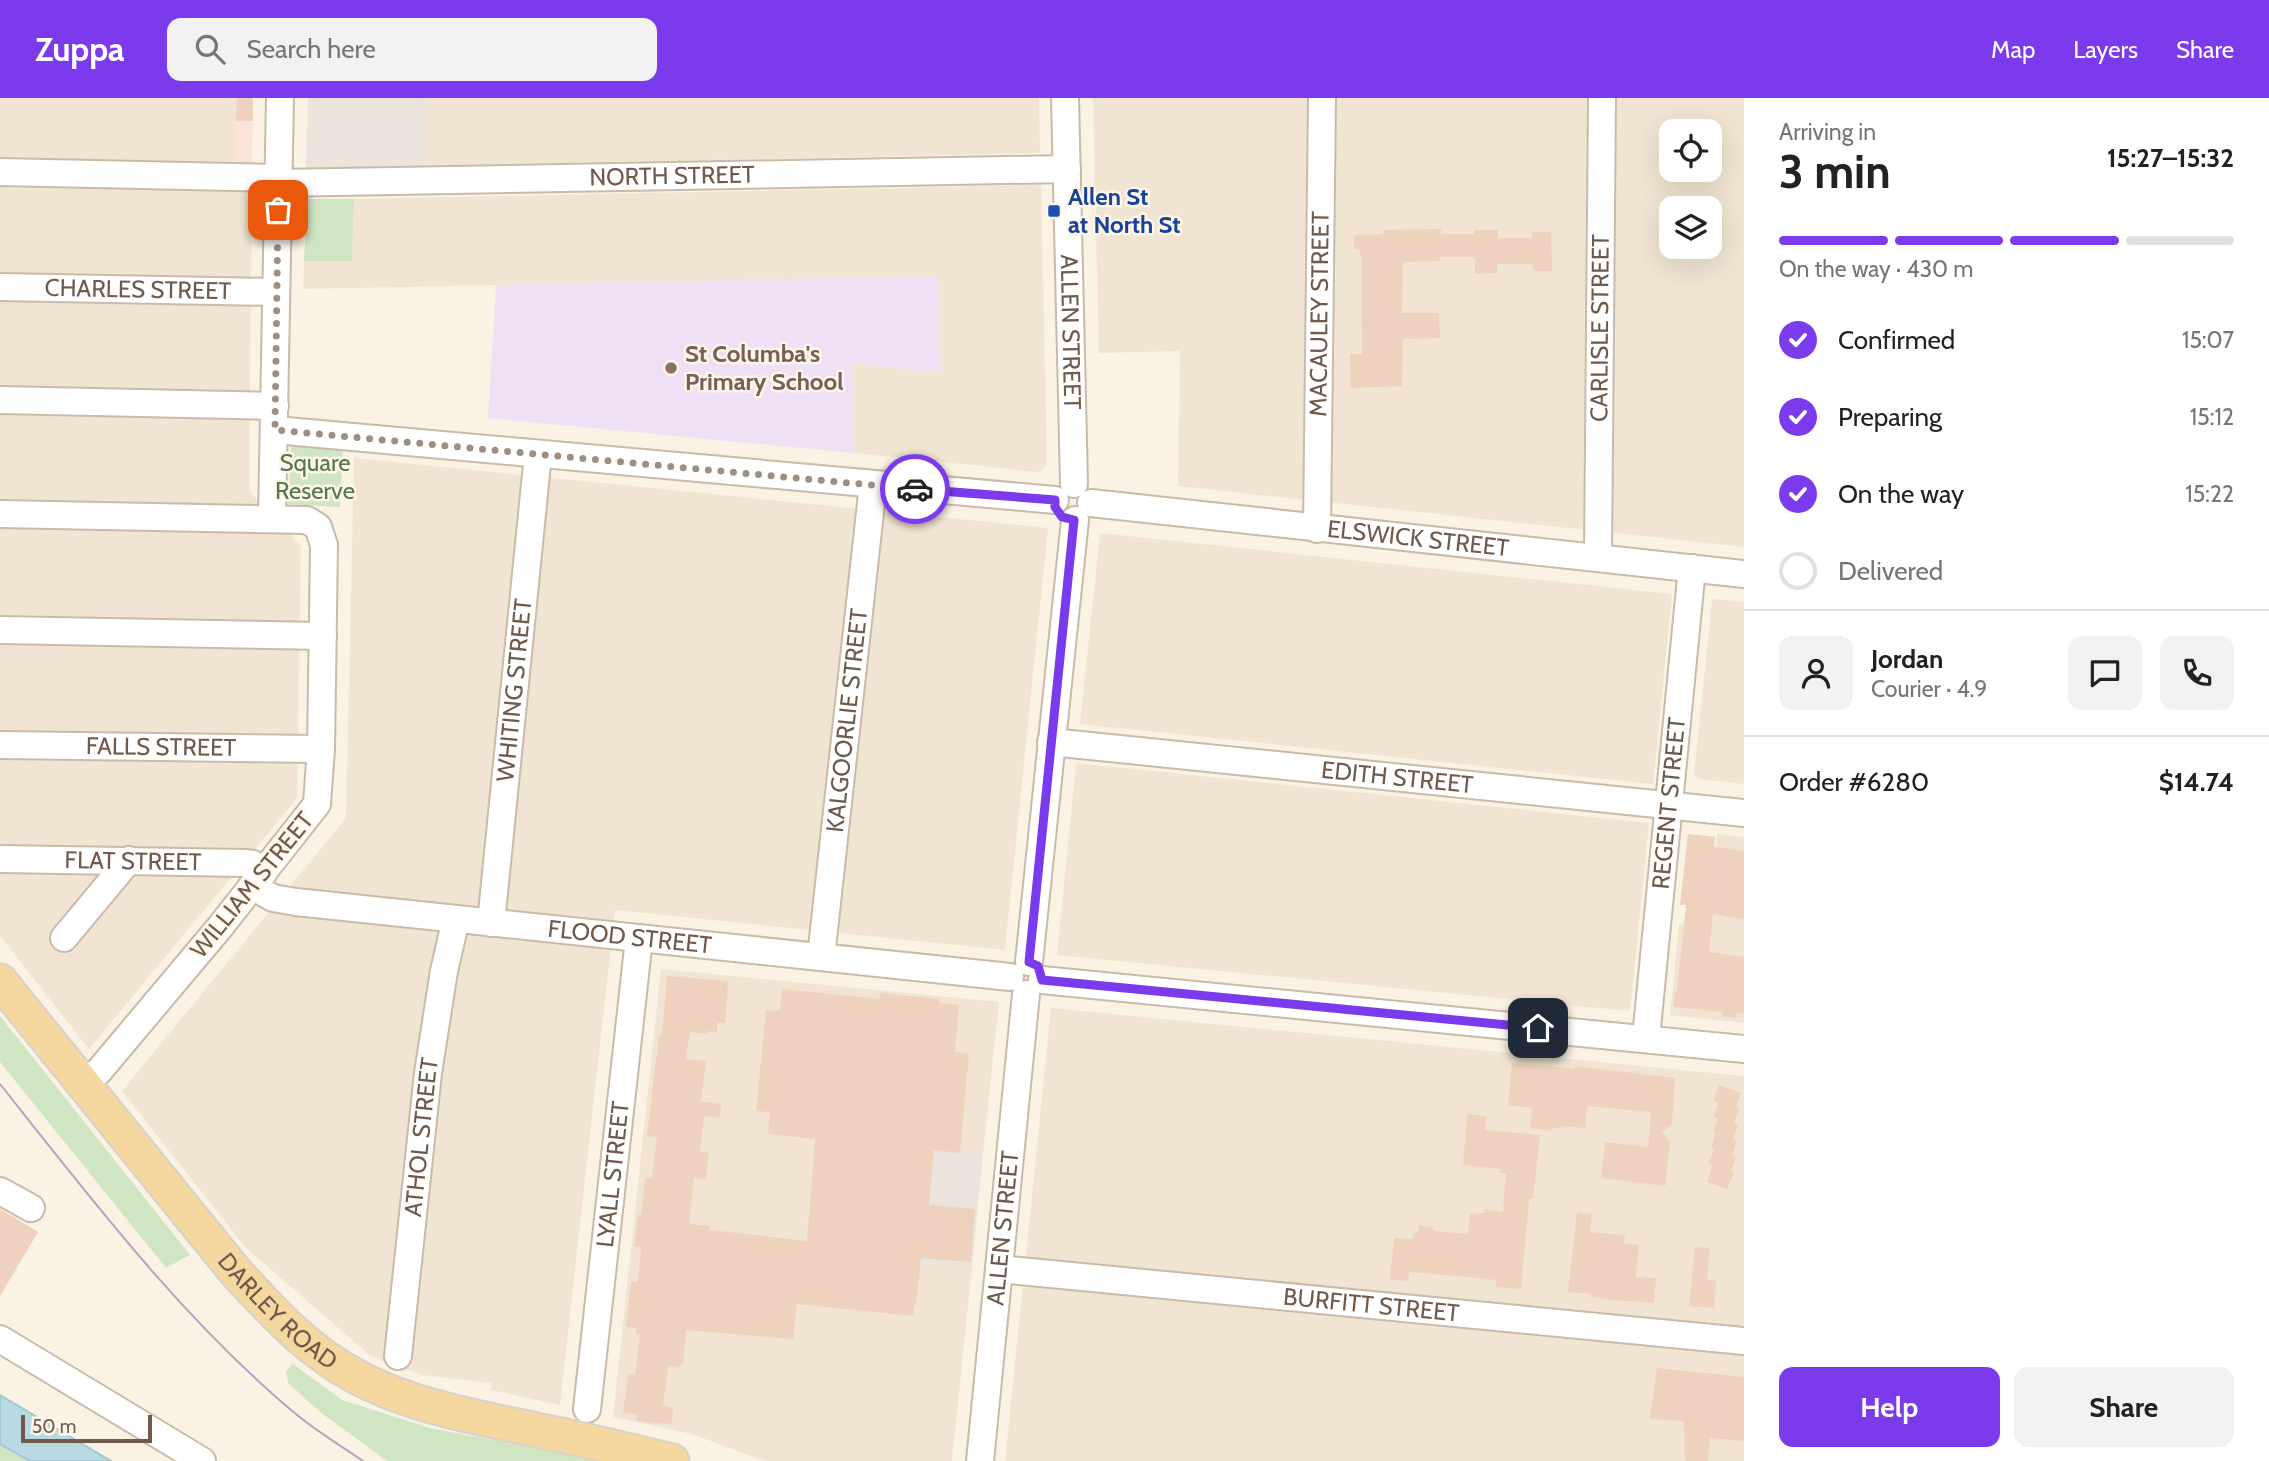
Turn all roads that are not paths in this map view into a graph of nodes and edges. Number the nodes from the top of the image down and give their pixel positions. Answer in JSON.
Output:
{"nodes":[{"id":1,"x":280,"y":98,"type":"edge"},
{"id":2,"x":1065,"y":98,"type":"edge"},
{"id":3,"x":1322,"y":98,"type":"edge"},
{"id":4,"x":1602,"y":98,"type":"edge"},
{"id":5,"x":1067,"y":169,"type":"junction"},
{"id":6,"x":0,"y":172,"type":"edge"},
{"id":7,"x":278,"y":180,"type":"junction"},
{"id":8,"x":0,"y":287,"type":"edge"},
{"id":9,"x":276,"y":292,"type":"junction"},
{"id":10,"x":0,"y":400,"type":"edge"},
{"id":11,"x":275,"y":418,"type":"junction"},
{"id":12,"x":538,"y":454,"type":"junction"},
{"id":13,"x":873,"y":485,"type":"junction"},
{"id":14,"x":1064,"y":492,"type":"junction"},
{"id":15,"x":1083,"y":512,"type":"junction"},
{"id":16,"x":0,"y":514,"type":"edge"},
{"id":17,"x":272,"y":518,"type":"junction"},
{"id":18,"x":1317,"y":529,"type":"junction"},
{"id":19,"x":1598,"y":557,"type":"junction"},
{"id":20,"x":1692,"y":568,"type":"junction"},
{"id":21,"x":1744,"y":574,"type":"edge"},
{"id":22,"x":0,"y":630,"type":"edge"},
{"id":23,"x":323,"y":636,"type":"junction"},
{"id":24,"x":1051,"y":742,"type":"junction"},
{"id":25,"x":0,"y":745,"type":"edge"},
{"id":26,"x":321,"y":749,"type":"junction"},
{"id":27,"x":1670,"y":805,"type":"junction"},
{"id":28,"x":1744,"y":813,"type":"edge"},
{"id":29,"x":0,"y":859,"type":"edge"},
{"id":30,"x":129,"y":860,"type":"junction"},
{"id":31,"x":258,"y":879,"type":"junction"},
{"id":32,"x":456,"y":919,"type":"junction"},
{"id":33,"x":491,"y":923,"type":"junction"},
{"id":34,"x":64,"y":938,"type":"dead end"},
{"id":35,"x":639,"y":939,"type":"junction"},
{"id":36,"x":821,"y":957,"type":"junction"},
{"id":37,"x":1027,"y":978,"type":"junction"},
{"id":38,"x":0,"y":981,"type":"edge"},
{"id":39,"x":1646,"y":1038,"type":"junction"},
{"id":40,"x":1744,"y":1049,"type":"edge"},
{"id":41,"x":82,"y":1084,"type":"junction"},
{"id":42,"x":0,"y":1191,"type":"edge"},
{"id":43,"x":31,"y":1208,"type":"dead end"},
{"id":44,"x":999,"y":1269,"type":"junction"},
{"id":45,"x":0,"y":1339,"type":"edge"},
{"id":46,"x":1744,"y":1341,"type":"edge"},
{"id":47,"x":398,"y":1356,"type":"dead end"},
{"id":48,"x":587,"y":1409,"type":"dead end"},
{"id":49,"x":202,"y":1461,"type":"edge"},
{"id":50,"x":672,"y":1461,"type":"edge"},
{"id":51,"x":980,"y":1461,"type":"edge"}],
"edges":[{"from":1,"to":7,"type":"street"},
{"from":2,"to":5,"type":"street","name":"ALLEN STREET"},
{"from":3,"to":18,"type":"street","name":"MACAULEY STREET"},
{"from":4,"to":19,"type":"street","name":"CARLISLE STREET"},
{"from":5,"to":7,"type":"street","name":"NORTH STREET"},
{"from":5,"to":14,"type":"street","name":"ALLEN STREET"},
{"from":6,"to":7,"type":"street","name":"NORTH STREET"},
{"from":7,"to":9,"type":"street"},
{"from":8,"to":9,"type":"street","name":"CHARLES STREET"},
{"from":9,"to":11,"type":"street"},
{"from":10,"to":11,"type":"street"},
{"from":11,"to":12,"type":"street"},
{"from":11,"to":17,"type":"street"},
{"from":12,"to":13,"type":"street"},
{"from":12,"to":33,"type":"street","name":"WHITING STREET"},
{"from":13,"to":14,"type":"street"},
{"from":13,"to":36,"type":"street","name":"KALGOORLIE STREET"},
{"from":14,"to":15,"type":"street"},
{"from":15,"to":18,"type":"street","name":"ELSWICK STREET"},
{"from":15,"to":24,"type":"street","name":"ALLEN STREET"},
{"from":16,"to":17,"type":"street"},
{"from":17,"to":23,"type":"street","name":"WILLIAM STREET"},
{"from":18,"to":19,"type":"street","name":"ELSWICK STREET"},
{"from":19,"to":20,"type":"street","name":"ELSWICK STREET"},
{"from":20,"to":21,"type":"street","name":"ELSWICK STREET"},
{"from":20,"to":27,"type":"street","name":"REGENT STREET"},
{"from":22,"to":23,"type":"street"},
{"from":23,"to":26,"type":"street","name":"WILLIAM STREET"},
{"from":24,"to":27,"type":"street","name":"EDITH STREET"},
{"from":24,"to":37,"type":"street","name":"ALLEN STREET"},
{"from":25,"to":26,"type":"street","name":"FALLS STREET"},
{"from":26,"to":31,"type":"street","name":"WILLIAM STREET"},
{"from":27,"to":28,"type":"street","name":"EDITH STREET"},
{"from":27,"to":39,"type":"street","name":"REGENT STREET"},
{"from":29,"to":30,"type":"street","name":"FLAT STREET"},
{"from":30,"to":31,"type":"street","name":"FLAT STREET"},
{"from":30,"to":34,"type":"street"},
{"from":31,"to":32,"type":"street","name":"FLOOD STREET"},
{"from":31,"to":41,"type":"street","name":"WILLIAM STREET"},
{"from":32,"to":33,"type":"street","name":"FLOOD STREET"},
{"from":32,"to":47,"type":"street","name":"ATHOL STREET"},
{"from":33,"to":35,"type":"street","name":"FLOOD STREET"},
{"from":35,"to":36,"type":"street","name":"FLOOD STREET"},
{"from":35,"to":48,"type":"street","name":"LYALL STREET"},
{"from":36,"to":37,"type":"street","name":"FLOOD STREET"},
{"from":37,"to":39,"type":"street","name":"FLOOD STREET"},
{"from":37,"to":44,"type":"street","name":"ALLEN STREET"},
{"from":38,"to":41,"type":"main road","name":"DARLEY ROAD"},
{"from":39,"to":40,"type":"street","name":"FLOOD STREET"},
{"from":41,"to":50,"type":"main road","name":"DARLEY ROAD"},
{"from":42,"to":43,"type":"street"},
{"from":44,"to":46,"type":"street","name":"BURFITT STREET"},
{"from":44,"to":51,"type":"street","name":"ALLEN STREET"},
{"from":45,"to":49,"type":"street"}]}
